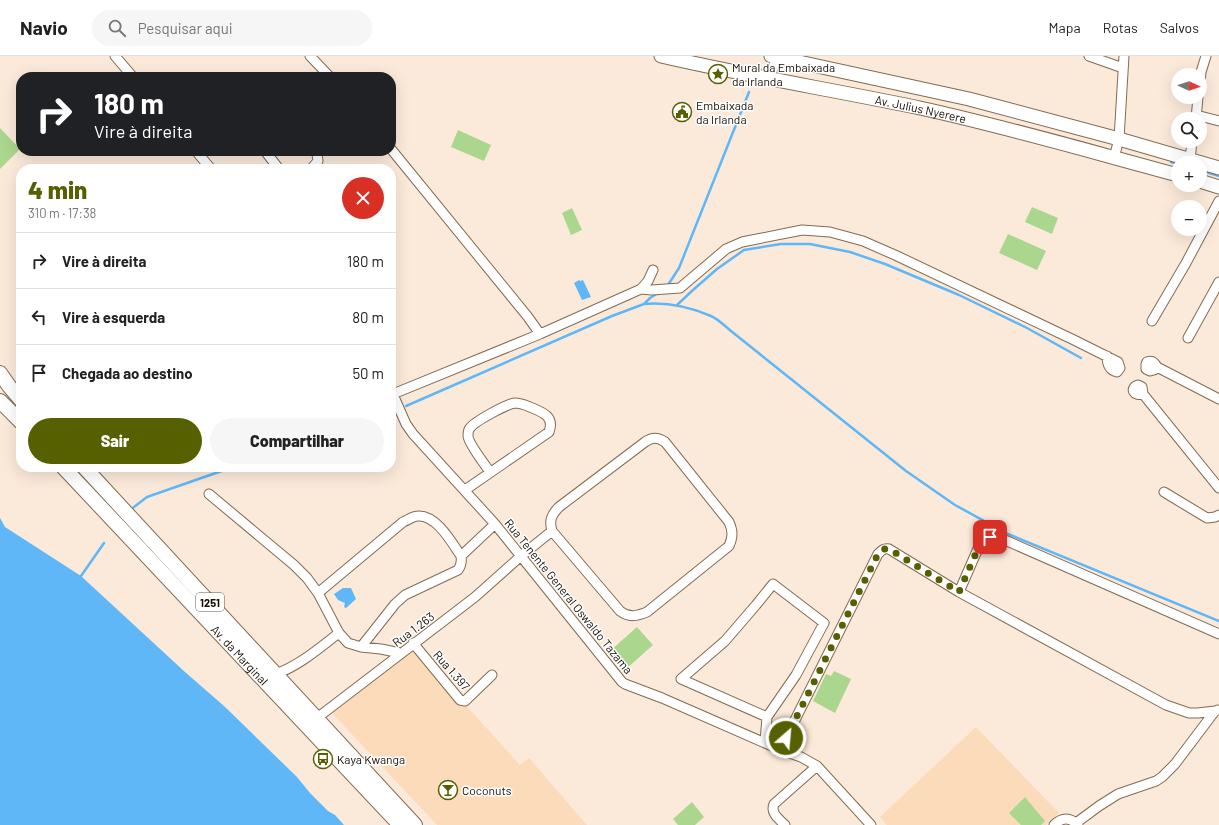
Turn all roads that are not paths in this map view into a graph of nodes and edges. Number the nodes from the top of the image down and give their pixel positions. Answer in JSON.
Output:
{"nodes":[{"id":1,"x":115,"y":56,"type":"edge"},
{"id":2,"x":310,"y":56,"type":"edge"},
{"id":3,"x":661,"y":56,"type":"edge"},
{"id":4,"x":775,"y":56,"type":"edge"},
{"id":5,"x":1089,"y":56,"type":"edge"},
{"id":6,"x":1124,"y":56,"type":"edge"},
{"id":7,"x":1206,"y":56,"type":"edge"},
{"id":8,"x":1123,"y":68,"type":"junction"},
{"id":9,"x":1202,"y":68,"type":"edge"},
{"id":10,"x":129,"y":72,"type":"edge"},
{"id":11,"x":325,"y":72,"type":"edge"},
{"id":12,"x":770,"y":78,"type":"junction"},
{"id":13,"x":1207,"y":119,"type":"edge"},
{"id":14,"x":1219,"y":121,"type":"edge"},
{"id":15,"x":1119,"y":138,"type":"junction"},
{"id":16,"x":396,"y":155,"type":"edge"},
{"id":17,"x":200,"y":156,"type":"edge"},
{"id":18,"x":269,"y":156,"type":"edge"},
{"id":19,"x":1177,"y":156,"type":"edge"},
{"id":20,"x":1114,"y":158,"type":"junction"},
{"id":21,"x":207,"y":164,"type":"edge"},
{"id":22,"x":275,"y":164,"type":"edge"},
{"id":23,"x":1207,"y":165,"type":"edge"},
{"id":24,"x":1219,"y":168,"type":"edge"},
{"id":25,"x":1171,"y":172,"type":"edge"},
{"id":26,"x":1207,"y":183,"type":"edge"},
{"id":27,"x":1219,"y":187,"type":"edge"},
{"id":28,"x":1219,"y":201,"type":"edge"},
{"id":29,"x":653,"y":270,"type":"dead end"},
{"id":30,"x":1219,"y":282,"type":"edge"},
{"id":31,"x":641,"y":289,"type":"junction"},
{"id":32,"x":528,"y":317,"type":"junction"},
{"id":33,"x":1152,"y":321,"type":"dead end"},
{"id":34,"x":540,"y":334,"type":"junction"},
{"id":35,"x":1188,"y":338,"type":"dead end"},
{"id":36,"x":528,"y":339,"type":"junction"},
{"id":37,"x":1107,"y":356,"type":"dead end"},
{"id":38,"x":1157,"y":367,"type":"dead end"},
{"id":39,"x":0,"y":373,"type":"edge"},
{"id":40,"x":396,"y":390,"type":"edge"},
{"id":41,"x":16,"y":394,"type":"edge"},
{"id":42,"x":1143,"y":394,"type":"dead end"},
{"id":43,"x":1219,"y":399,"type":"edge"},
{"id":44,"x":0,"y":401,"type":"edge"},
{"id":45,"x":396,"y":401,"type":"edge"},
{"id":46,"x":16,"y":417,"type":"edge"},
{"id":47,"x":68,"y":472,"type":"edge"},
{"id":48,"x":89,"y":472,"type":"edge"},
{"id":49,"x":490,"y":472,"type":"junction"},
{"id":50,"x":1219,"y":488,"type":"edge"},
{"id":51,"x":465,"y":490,"type":"junction"},
{"id":52,"x":1164,"y":492,"type":"dead end"},
{"id":53,"x":209,"y":494,"type":"dead end"},
{"id":54,"x":1219,"y":515,"type":"edge"},
{"id":55,"x":495,"y":524,"type":"junction"},
{"id":56,"x":552,"y":531,"type":"junction"},
{"id":57,"x":461,"y":556,"type":"junction"},
{"id":58,"x":521,"y":556,"type":"junction"},
{"id":59,"x":959,"y":592,"type":"junction"},
{"id":60,"x":318,"y":593,"type":"junction"},
{"id":61,"x":338,"y":632,"type":"junction"},
{"id":62,"x":1219,"y":634,"type":"edge"},
{"id":63,"x":413,"y":643,"type":"junction"},
{"id":64,"x":361,"y":647,"type":"junction"},
{"id":65,"x":400,"y":654,"type":"junction"},
{"id":66,"x":276,"y":674,"type":"junction"},
{"id":67,"x":492,"y":675,"type":"dead end"},
{"id":68,"x":1217,"y":710,"type":"edge"},
{"id":69,"x":767,"y":717,"type":"junction"},
{"id":70,"x":317,"y":718,"type":"junction"},
{"id":71,"x":765,"y":742,"type":"junction"},
{"id":72,"x":332,"y":743,"type":"junction"},
{"id":73,"x":781,"y":750,"type":"junction"},
{"id":74,"x":817,"y":766,"type":"junction"},
{"id":75,"x":1077,"y":824,"type":"edge"},
{"id":76,"x":400,"y":825,"type":"edge"},
{"id":77,"x":416,"y":825,"type":"edge"},
{"id":78,"x":785,"y":825,"type":"edge"},
{"id":79,"x":871,"y":825,"type":"edge"},
{"id":80,"x":1054,"y":825,"type":"edge"}],
"edges":[{"from":1,"to":10,"type":"street"},
{"from":2,"to":11,"type":"street"},
{"from":3,"to":12,"type":"main road","name":"Av. Julius Nyerere"},
{"from":4,"to":12,"type":"street"},
{"from":4,"to":15,"type":"main road","name":"Av. Julius Nyerere"},
{"from":5,"to":8,"type":"street"},
{"from":6,"to":8,"type":"street"},
{"from":7,"to":9,"type":"street"},
{"from":8,"to":15,"type":"street"},
{"from":12,"to":20,"type":"main road","name":"Av. Julius Nyerere"},
{"from":13,"to":14,"type":"street"},
{"from":15,"to":19,"type":"main road","name":"Av. Julius Nyerere"},
{"from":15,"to":20,"type":"street"},
{"from":16,"to":32,"type":"street"},
{"from":17,"to":21,"type":"street"},
{"from":18,"to":22,"type":"street"},
{"from":20,"to":25,"type":"main road","name":"Av. Julius Nyerere"},
{"from":23,"to":24,"type":"main road","name":"Av. Julius Nyerere"},
{"from":26,"to":27,"type":"main road"},
{"from":28,"to":33,"type":"street"},
{"from":29,"to":31,"type":"street"},
{"from":30,"to":35,"type":"street"},
{"from":31,"to":34,"type":"street"},
{"from":31,"to":37,"type":"street"},
{"from":32,"to":34,"type":"street"},
{"from":32,"to":36,"type":"street"},
{"from":34,"to":36,"type":"street"},
{"from":36,"to":40,"type":"street"},
{"from":38,"to":43,"type":"street"},
{"from":39,"to":41,"type":"main road"},
{"from":42,"to":50,"type":"street"},
{"from":44,"to":46,"type":"main road"},
{"from":45,"to":51,"type":"street","name":"Rua Tenente General Oswaldo Tazama"},
{"from":47,"to":72,"type":"main road","name":"Av. da Marginal","number":"1251"},
{"from":48,"to":66,"type":"main road","name":"Av. da Marginal","number":"1251"},
{"from":49,"to":49,"type":"street"},
{"from":49,"to":51,"type":"street"},
{"from":51,"to":55,"type":"street","name":"Rua Tenente General Oswaldo Tazama"},
{"from":52,"to":54,"type":"street"},
{"from":53,"to":60,"type":"street"},
{"from":55,"to":57,"type":"street"},
{"from":55,"to":58,"type":"street","name":"Rua Tenente General Oswaldo Tazama"},
{"from":56,"to":56,"type":"street"},
{"from":56,"to":58,"type":"street","name":"Rua 1.263"},
{"from":57,"to":60,"type":"street"},
{"from":57,"to":64,"type":"street"},
{"from":58,"to":63,"type":"street","name":"Rua 1.263"},
{"from":58,"to":71,"type":"street","name":"Rua Tenente General Oswaldo Tazama"},
{"from":59,"to":62,"type":"street"},
{"from":59,"to":68,"type":"street"},
{"from":59,"to":73,"type":"street"},
{"from":60,"to":61,"type":"street"},
{"from":61,"to":64,"type":"street"},
{"from":61,"to":66,"type":"street"},
{"from":63,"to":65,"type":"street","name":"Rua 1.263"},
{"from":63,"to":67,"type":"street","name":"Rua 1.397"},
{"from":64,"to":65,"type":"street"},
{"from":65,"to":70,"type":"street","name":"Rua 1.263"},
{"from":66,"to":70,"type":"main road","name":"Av. da Marginal","number":"1251"},
{"from":68,"to":75,"type":"street"},
{"from":69,"to":69,"type":"street"},
{"from":69,"to":71,"type":"street"},
{"from":70,"to":72,"type":"main road","name":"Av. da Marginal","number":"1251"},
{"from":71,"to":73,"type":"street","name":"Rua Tenente General Oswaldo Tazama"},
{"from":72,"to":76,"type":"main road","name":"Av. da Marginal"},
{"from":72,"to":77,"type":"main road","name":"Av. da Marginal"},
{"from":73,"to":74,"type":"street","name":"Rua Tenente General Oswaldo Tazama"},
{"from":74,"to":78,"type":"street"},
{"from":74,"to":79,"type":"street","name":"Rua Tenente General Oswaldo Tazama"},
{"from":75,"to":80,"type":"street"}]}
